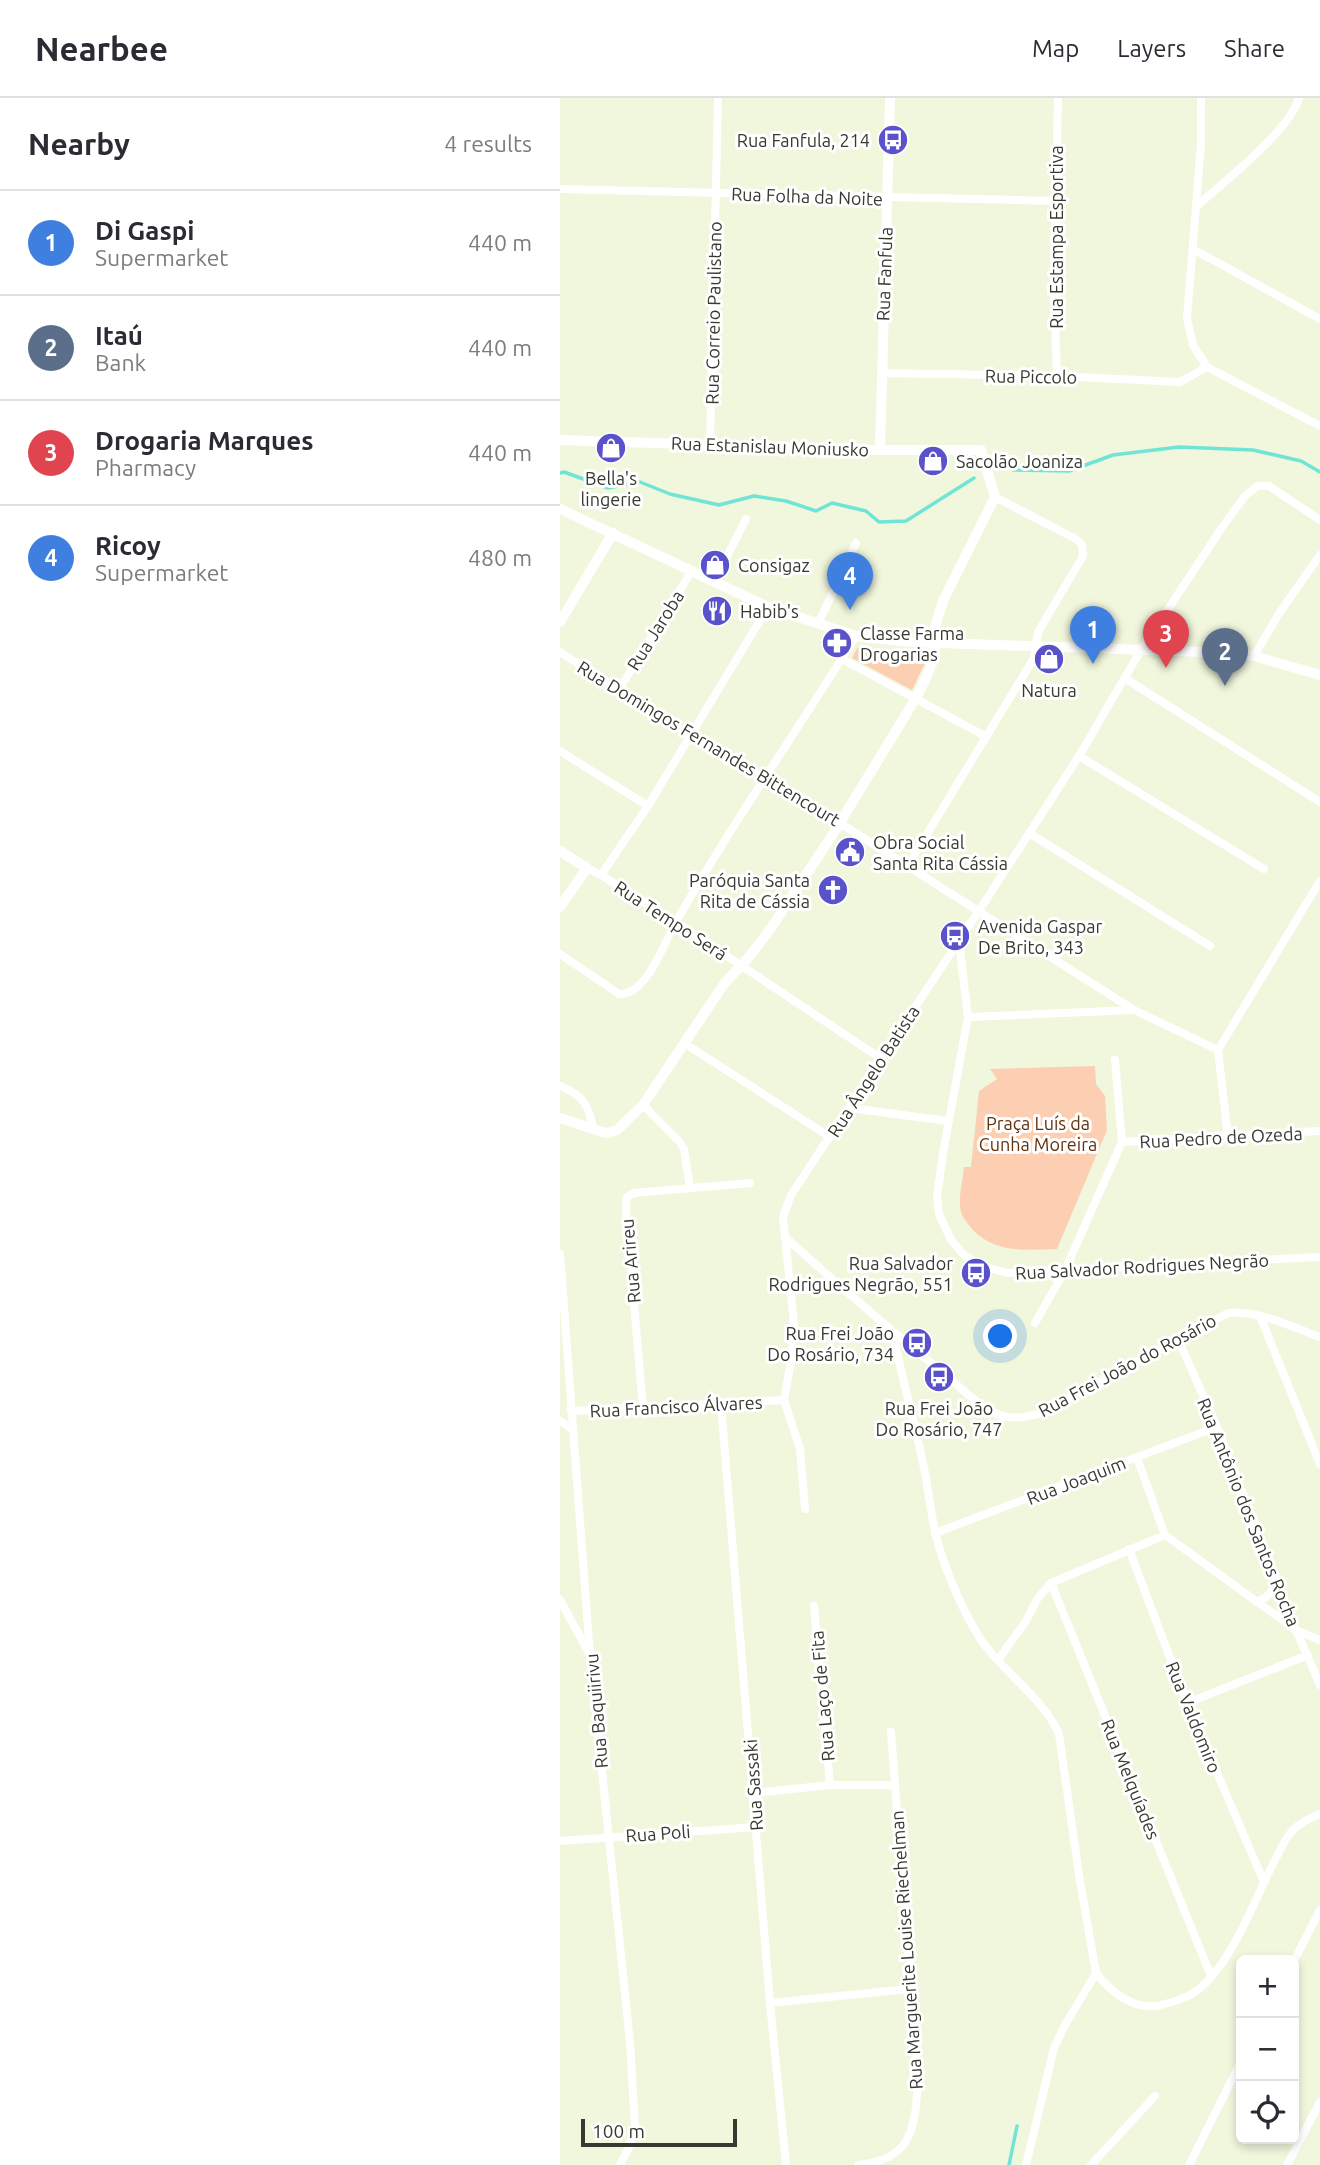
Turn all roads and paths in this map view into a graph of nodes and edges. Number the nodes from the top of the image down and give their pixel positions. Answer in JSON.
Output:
{"nodes":[{"id":1,"x":718,"y":98,"type":"edge"},
{"id":2,"x":890,"y":98,"type":"edge"},
{"id":3,"x":1058,"y":98,"type":"edge"},
{"id":4,"x":1201,"y":98,"type":"edge"},
{"id":5,"x":1299,"y":98,"type":"edge"},
{"id":6,"x":560,"y":189,"type":"edge"},
{"id":7,"x":716,"y":193,"type":"junction"},
{"id":8,"x":887,"y":198,"type":"junction"},
{"id":9,"x":1055,"y":201,"type":"junction"},
{"id":10,"x":1196,"y":207,"type":"junction"},
{"id":11,"x":1193,"y":249,"type":"junction"},
{"id":12,"x":1320,"y":319,"type":"edge"},
{"id":13,"x":1207,"y":367,"type":"junction"},
{"id":14,"x":881,"y":373,"type":"junction"},
{"id":15,"x":1057,"y":376,"type":"junction"},
{"id":16,"x":1320,"y":426,"type":"edge"},
{"id":17,"x":560,"y":440,"type":"edge"},
{"id":18,"x":710,"y":444,"type":"junction"},
{"id":19,"x":880,"y":450,"type":"junction"},
{"id":20,"x":995,"y":497,"type":"junction"},
{"id":21,"x":560,"y":509,"type":"edge"},
{"id":22,"x":746,"y":519,"type":"dead end"},
{"id":23,"x":1320,"y":520,"type":"edge"},
{"id":24,"x":613,"y":533,"type":"junction"},
{"id":25,"x":856,"y":543,"type":"dead end"},
{"id":26,"x":1320,"y":555,"type":"edge"},
{"id":27,"x":691,"y":572,"type":"junction"},
{"id":28,"x":715,"y":582,"type":"junction"},
{"id":29,"x":768,"y":607,"type":"junction"},
{"id":30,"x":560,"y":622,"type":"edge"},
{"id":31,"x":818,"y":624,"type":"junction"},
{"id":32,"x":856,"y":636,"type":"junction"},
{"id":33,"x":935,"y":642,"type":"junction"},
{"id":34,"x":1036,"y":644,"type":"junction"},
{"id":35,"x":1141,"y":650,"type":"junction"},
{"id":36,"x":560,"y":652,"type":"edge"},
{"id":37,"x":1254,"y":656,"type":"junction"},
{"id":38,"x":842,"y":659,"type":"junction"},
{"id":39,"x":1320,"y":675,"type":"edge"},
{"id":40,"x":1126,"y":678,"type":"junction"},
{"id":41,"x":620,"y":688,"type":"junction"},
{"id":42,"x":916,"y":698,"type":"junction"},
{"id":43,"x":692,"y":736,"type":"junction"},
{"id":44,"x":985,"y":736,"type":"junction"},
{"id":45,"x":560,"y":751,"type":"edge"},
{"id":46,"x":1079,"y":756,"type":"junction"},
{"id":47,"x":766,"y":778,"type":"junction"},
{"id":48,"x":1320,"y":802,"type":"edge"},
{"id":49,"x":648,"y":806,"type":"junction"},
{"id":50,"x":840,"y":823,"type":"junction"},
{"id":51,"x":1029,"y":833,"type":"junction"},
{"id":52,"x":560,"y":851,"type":"edge"},
{"id":53,"x":907,"y":867,"type":"junction"},
{"id":54,"x":587,"y":868,"type":"junction"},
{"id":55,"x":1264,"y":869,"type":"dead end"},
{"id":56,"x":601,"y":875,"type":"junction"},
{"id":57,"x":1320,"y":881,"type":"edge"},
{"id":58,"x":560,"y":907,"type":"edge"},
{"id":59,"x":979,"y":911,"type":"junction"},
{"id":60,"x":676,"y":922,"type":"junction"},
{"id":61,"x":959,"y":942,"type":"junction"},
{"id":62,"x":1210,"y":946,"type":"dead end"},
{"id":63,"x":560,"y":954,"type":"edge"},
{"id":64,"x":741,"y":965,"type":"junction"},
{"id":65,"x":1133,"y":1010,"type":"junction"},
{"id":66,"x":968,"y":1017,"type":"junction"},
{"id":67,"x":684,"y":1043,"type":"junction"},
{"id":68,"x":1218,"y":1050,"type":"junction"},
{"id":69,"x":880,"y":1058,"type":"junction"},
{"id":70,"x":1115,"y":1060,"type":"dead end"},
{"id":71,"x":560,"y":1086,"type":"edge"},
{"id":72,"x":643,"y":1105,"type":"junction"},
{"id":73,"x":850,"y":1108,"type":"junction"},
{"id":74,"x":560,"y":1118,"type":"edge"},
{"id":75,"x":948,"y":1121,"type":"junction"},
{"id":76,"x":594,"y":1130,"type":"junction"},
{"id":77,"x":1320,"y":1131,"type":"edge"},
{"id":78,"x":830,"y":1137,"type":"junction"},
{"id":79,"x":1228,"y":1137,"type":"junction"},
{"id":80,"x":1122,"y":1142,"type":"junction"},
{"id":81,"x":750,"y":1183,"type":"dead end"},
{"id":82,"x":690,"y":1188,"type":"junction"},
{"id":83,"x":785,"y":1237,"type":"junction"},
{"id":84,"x":560,"y":1254,"type":"edge"},
{"id":85,"x":1320,"y":1257,"type":"edge"},
{"id":86,"x":1065,"y":1270,"type":"junction"},
{"id":87,"x":562,"y":1298,"type":"edge"},
{"id":88,"x":1260,"y":1316,"type":"junction"},
{"id":89,"x":1035,"y":1323,"type":"dead end"},
{"id":90,"x":893,"y":1332,"type":"junction"},
{"id":91,"x":1320,"y":1337,"type":"edge"},
{"id":92,"x":1178,"y":1339,"type":"junction"},
{"id":93,"x":784,"y":1401,"type":"junction"},
{"id":94,"x":721,"y":1404,"type":"junction"},
{"id":95,"x":643,"y":1408,"type":"junction"},
{"id":96,"x":571,"y":1411,"type":"junction"},
{"id":97,"x":560,"y":1421,"type":"edge"},
{"id":98,"x":1217,"y":1427,"type":"junction"},
{"id":99,"x":573,"y":1430,"type":"junction"},
{"id":100,"x":1137,"y":1458,"type":"junction"},
{"id":101,"x":1320,"y":1464,"type":"edge"},
{"id":102,"x":805,"y":1509,"type":"dead end"},
{"id":103,"x":935,"y":1533,"type":"junction"},
{"id":104,"x":1165,"y":1535,"type":"junction"},
{"id":105,"x":1129,"y":1549,"type":"junction"},
{"id":106,"x":1051,"y":1583,"type":"junction"},
{"id":107,"x":1278,"y":1584,"type":"junction"},
{"id":108,"x":560,"y":1600,"type":"edge"},
{"id":109,"x":1257,"y":1602,"type":"junction"},
{"id":110,"x":814,"y":1606,"type":"dead end"},
{"id":111,"x":1296,"y":1630,"type":"junction"},
{"id":112,"x":1320,"y":1640,"type":"edge"},
{"id":113,"x":1308,"y":1655,"type":"junction"},
{"id":114,"x":590,"y":1656,"type":"junction"},
{"id":115,"x":998,"y":1660,"type":"junction"},
{"id":116,"x":1320,"y":1685,"type":"edge"},
{"id":117,"x":1187,"y":1703,"type":"junction"},
{"id":118,"x":891,"y":1732,"type":"dead end"},
{"id":119,"x":895,"y":1785,"type":"junction"},
{"id":120,"x":830,"y":1786,"type":"junction"},
{"id":121,"x":754,"y":1793,"type":"junction"},
{"id":122,"x":1320,"y":1814,"type":"edge"},
{"id":123,"x":756,"y":1827,"type":"junction"},
{"id":124,"x":607,"y":1837,"type":"junction"},
{"id":125,"x":560,"y":1841,"type":"edge"},
{"id":126,"x":1264,"y":1882,"type":"junction"},
{"id":127,"x":1320,"y":1910,"type":"edge"},
{"id":128,"x":1297,"y":1955,"type":"edge"},
{"id":129,"x":1096,"y":1973,"type":"junction"},
{"id":130,"x":1211,"y":1976,"type":"junction"},
{"id":131,"x":909,"y":1989,"type":"junction"},
{"id":132,"x":770,"y":2003,"type":"junction"},
{"id":133,"x":1236,"y":2072,"type":"edge"},
{"id":134,"x":1155,"y":2096,"type":"dead end"},
{"id":135,"x":1320,"y":2102,"type":"edge"},
{"id":136,"x":620,"y":2165,"type":"edge"},
{"id":137,"x":786,"y":2165,"type":"edge"},
{"id":138,"x":858,"y":2165,"type":"edge"},
{"id":139,"x":1026,"y":2165,"type":"edge"},
{"id":140,"x":1091,"y":2165,"type":"edge"},
{"id":141,"x":1189,"y":2165,"type":"edge"},
{"id":142,"x":1287,"y":2165,"type":"edge"}],
"edges":[{"from":1,"to":7,"type":"street","name":"Rua Correio Paulistano"},
{"from":2,"to":8,"type":"street","name":"Rua Fanfula"},
{"from":3,"to":9,"type":"street","name":"Rua Estampa Esportiva"},
{"from":4,"to":10,"type":"street"},
{"from":5,"to":10,"type":"street"},
{"from":6,"to":7,"type":"street","name":"Rua Folha da Noite"},
{"from":7,"to":8,"type":"street","name":"Rua Folha da Noite"},
{"from":7,"to":18,"type":"street","name":"Rua Correio Paulistano"},
{"from":8,"to":9,"type":"street","name":"Rua Folha da Noite"},
{"from":8,"to":14,"type":"street","name":"Rua Fanfula"},
{"from":9,"to":15,"type":"street","name":"Rua Estampa Esportiva"},
{"from":10,"to":11,"type":"street"},
{"from":11,"to":12,"type":"street"},
{"from":11,"to":13,"type":"street"},
{"from":13,"to":15,"type":"street","name":"Rua Piccolo"},
{"from":13,"to":16,"type":"street"},
{"from":14,"to":15,"type":"street","name":"Rua Piccolo"},
{"from":14,"to":19,"type":"street","name":"Rua Fanfula"},
{"from":17,"to":18,"type":"street","name":"Rua Estanislau Moniusko"},
{"from":18,"to":19,"type":"street","name":"Rua Estanislau Moniusko"},
{"from":19,"to":20,"type":"street","name":"Rua Estanislau Moniusko"},
{"from":20,"to":33,"type":"street"},
{"from":20,"to":34,"type":"street"},
{"from":21,"to":24,"type":"main road"},
{"from":22,"to":28,"type":"street"},
{"from":23,"to":35,"type":"street","name":"Rua Ângelo Batista"},
{"from":24,"to":27,"type":"main road"},
{"from":24,"to":30,"type":"street"},
{"from":25,"to":31,"type":"street"},
{"from":26,"to":37,"type":"street"},
{"from":27,"to":28,"type":"main road"},
{"from":27,"to":41,"type":"street","name":"Rua Jaroba"},
{"from":28,"to":29,"type":"main road"},
{"from":29,"to":31,"type":"main road"},
{"from":29,"to":43,"type":"street"},
{"from":31,"to":32,"type":"main road"},
{"from":32,"to":33,"type":"main road"},
{"from":32,"to":38,"type":"street"},
{"from":33,"to":34,"type":"main road"},
{"from":33,"to":42,"type":"street"},
{"from":34,"to":35,"type":"main road"},
{"from":34,"to":44,"type":"street"},
{"from":35,"to":37,"type":"main road"},
{"from":35,"to":40,"type":"street","name":"Rua Ângelo Batista"},
{"from":36,"to":41,"type":"street","name":"Rua Domingos Fernandes Bittencourt"},
{"from":37,"to":39,"type":"main road"},
{"from":38,"to":42,"type":"street"},
{"from":38,"to":47,"type":"street"},
{"from":40,"to":46,"type":"street","name":"Rua Ângelo Batista"},
{"from":40,"to":48,"type":"street"},
{"from":41,"to":43,"type":"street","name":"Rua Domingos Fernandes Bittencourt"},
{"from":42,"to":44,"type":"street"},
{"from":42,"to":50,"type":"street"},
{"from":43,"to":47,"type":"street","name":"Rua Domingos Fernandes Bittencourt"},
{"from":43,"to":49,"type":"street"},
{"from":44,"to":53,"type":"street"},
{"from":45,"to":49,"type":"street"},
{"from":46,"to":51,"type":"street","name":"Rua Ângelo Batista"},
{"from":46,"to":55,"type":"street"},
{"from":47,"to":50,"type":"street","name":"Rua Domingos Fernandes Bittencourt"},
{"from":47,"to":60,"type":"street"},
{"from":49,"to":56,"type":"street"},
{"from":50,"to":53,"type":"street","name":"Rua Domingos Fernandes Bittencourt"},
{"from":50,"to":64,"type":"street"},
{"from":51,"to":59,"type":"street","name":"Rua Ângelo Batista"},
{"from":51,"to":62,"type":"street"},
{"from":52,"to":54,"type":"street"},
{"from":53,"to":59,"type":"street","name":"Rua Domingos Fernandes Bittencourt"},
{"from":54,"to":56,"type":"street","name":"Rua Tempo Será"},
{"from":54,"to":58,"type":"street"},
{"from":56,"to":60,"type":"street","name":"Rua Tempo Será"},
{"from":57,"to":68,"type":"street"},
{"from":59,"to":61,"type":"street","name":"Rua Ângelo Batista"},
{"from":59,"to":65,"type":"street","name":"Rua Domingos Fernandes Bittencourt"},
{"from":60,"to":63,"type":"street"},
{"from":60,"to":64,"type":"street","name":"Rua Tempo Será"},
{"from":61,"to":66,"type":"street","name":"Rua Salvador Rodrigues Negrão"},
{"from":61,"to":69,"type":"street","name":"Rua Ângelo Batista"},
{"from":64,"to":67,"type":"street"},
{"from":64,"to":69,"type":"street","name":"Rua Tempo Será"},
{"from":65,"to":66,"type":"street"},
{"from":65,"to":68,"type":"street","name":"Rua Domingos Fernandes Bittencourt"},
{"from":66,"to":75,"type":"street","name":"Rua Salvador Rodrigues Negrão"},
{"from":67,"to":72,"type":"street"},
{"from":67,"to":78,"type":"street"},
{"from":68,"to":79,"type":"street"},
{"from":69,"to":73,"type":"street","name":"Rua Ângelo Batista"},
{"from":70,"to":80,"type":"street"},
{"from":71,"to":76,"type":"street"},
{"from":72,"to":76,"type":"street"},
{"from":72,"to":82,"type":"street"},
{"from":73,"to":75,"type":"street"},
{"from":73,"to":78,"type":"street","name":"Rua Ângelo Batista"},
{"from":74,"to":76,"type":"street"},
{"from":75,"to":86,"type":"street","name":"Rua Salvador Rodrigues Negrão"},
{"from":77,"to":79,"type":"street","name":"Rua Pedro de Ozeda"},
{"from":78,"to":83,"type":"street","name":"Rua Ângelo Batista"},
{"from":79,"to":80,"type":"street","name":"Rua Pedro de Ozeda"},
{"from":80,"to":86,"type":"street"},
{"from":81,"to":82,"type":"street","name":"Rua Arireu"},
{"from":82,"to":95,"type":"street","name":"Rua Arireu"},
{"from":83,"to":90,"type":"street","name":"Rua Frei João do Rosário"},
{"from":83,"to":93,"type":"street","name":"Rua Francisco Álvares"},
{"from":84,"to":87,"type":"street","name":"Rua Baquiirivu"},
{"from":85,"to":86,"type":"street","name":"Rua Salvador Rodrigues Negrão"},
{"from":86,"to":89,"type":"street"},
{"from":87,"to":96,"type":"street","name":"Rua Baquiirivu"},
{"from":88,"to":91,"type":"street","name":"Rua Frei João do Rosário"},
{"from":88,"to":92,"type":"street","name":"Rua Frei João do Rosário"},
{"from":88,"to":101,"type":"street"},
{"from":90,"to":92,"type":"street","name":"Rua Frei João do Rosário"},
{"from":90,"to":103,"type":"street"},
{"from":92,"to":98,"type":"street","name":"Rua Antônio dos Santos Rocha"},
{"from":93,"to":94,"type":"street","name":"Rua Francisco Álvares"},
{"from":93,"to":102,"type":"street"},
{"from":94,"to":95,"type":"street","name":"Rua Francisco Álvares"},
{"from":94,"to":121,"type":"street","name":"Rua Sassaki"},
{"from":95,"to":96,"type":"street","name":"Rua Francisco Álvares"},
{"from":96,"to":99,"type":"street","name":"Rua Baquiirivu"},
{"from":97,"to":99,"type":"street"},
{"from":98,"to":100,"type":"street","name":"Rua Joaquim"},
{"from":98,"to":107,"type":"street","name":"Rua Antônio dos Santos Rocha"},
{"from":99,"to":114,"type":"street","name":"Rua Baquiirivu"},
{"from":100,"to":103,"type":"street","name":"Rua Joaquim"},
{"from":100,"to":104,"type":"street"},
{"from":103,"to":115,"type":"street"},
{"from":104,"to":105,"type":"street"},
{"from":104,"to":109,"type":"street"},
{"from":105,"to":106,"type":"street"},
{"from":105,"to":117,"type":"street","name":"Rua Valdomiro"},
{"from":106,"to":115,"type":"street"},
{"from":106,"to":130,"type":"street","name":"Rua Melquíades"},
{"from":107,"to":109,"type":"street"},
{"from":107,"to":111,"type":"street","name":"Rua Antônio dos Santos Rocha"},
{"from":108,"to":114,"type":"street"},
{"from":109,"to":111,"type":"street"},
{"from":110,"to":120,"type":"street","name":"Rua Laço de Fita"},
{"from":111,"to":112,"type":"street"},
{"from":111,"to":113,"type":"street","name":"Rua Antônio dos Santos Rocha"},
{"from":113,"to":116,"type":"street","name":"Rua Antônio dos Santos Rocha"},
{"from":113,"to":117,"type":"street"},
{"from":114,"to":124,"type":"street","name":"Rua Baquiirivu"},
{"from":115,"to":129,"type":"street"},
{"from":117,"to":126,"type":"street","name":"Rua Valdomiro"},
{"from":118,"to":119,"type":"street","name":"Rua Marguerite Louise Riechelman"},
{"from":119,"to":120,"type":"street"},
{"from":119,"to":131,"type":"street","name":"Rua Marguerite Louise Riechelman"},
{"from":120,"to":121,"type":"street"},
{"from":121,"to":123,"type":"street","name":"Rua Sassaki"},
{"from":122,"to":126,"type":"street"},
{"from":123,"to":124,"type":"street","name":"Rua Poli"},
{"from":123,"to":132,"type":"street","name":"Rua Sassaki"},
{"from":124,"to":125,"type":"street","name":"Rua Poli"},
{"from":124,"to":136,"type":"street","name":"Rua Baquiirivu"},
{"from":126,"to":130,"type":"street"},
{"from":127,"to":128,"type":"street"},
{"from":129,"to":130,"type":"street"},
{"from":129,"to":139,"type":"street"},
{"from":131,"to":132,"type":"street"},
{"from":131,"to":138,"type":"street","name":"Rua Marguerite Louise Riechelman"},
{"from":132,"to":137,"type":"street","name":"Rua Sassaki"},
{"from":133,"to":141,"type":"street"},
{"from":134,"to":140,"type":"street"},
{"from":135,"to":142,"type":"street"}]}
